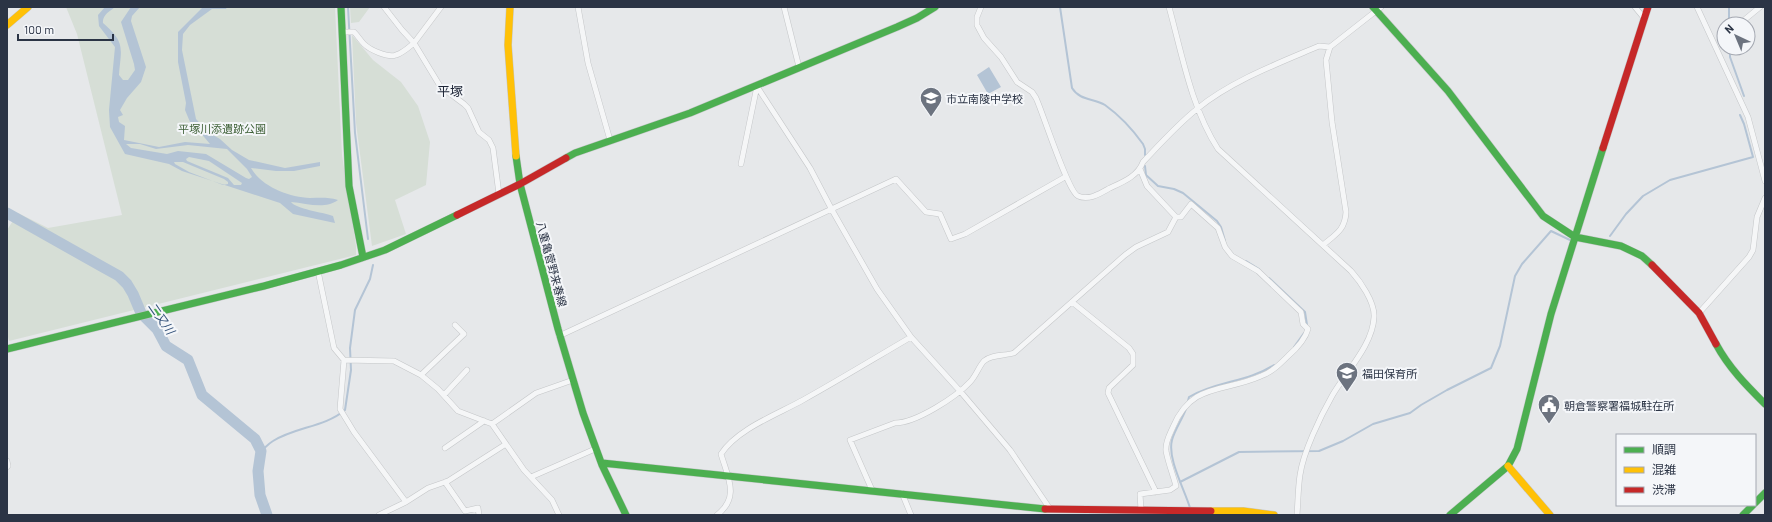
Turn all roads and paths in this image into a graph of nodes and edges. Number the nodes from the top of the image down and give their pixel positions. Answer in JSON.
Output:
{"nodes":[{"id":1,"x":28,"y":7,"type":"edge"},
{"id":2,"x":341,"y":7,"type":"edge"},
{"id":3,"x":384,"y":7,"type":"edge"},
{"id":4,"x":441,"y":7,"type":"edge"},
{"id":5,"x":510,"y":7,"type":"edge"},
{"id":6,"x":578,"y":7,"type":"edge"},
{"id":7,"x":784,"y":7,"type":"edge"},
{"id":8,"x":936,"y":7,"type":"edge"},
{"id":9,"x":980,"y":7,"type":"edge"},
{"id":10,"x":1169,"y":7,"type":"edge"},
{"id":11,"x":1635,"y":7,"type":"edge"},
{"id":12,"x":1648,"y":7,"type":"edge"},
{"id":13,"x":1697,"y":7,"type":"edge"},
{"id":14,"x":1760,"y":7,"type":"edge"},
{"id":15,"x":1376,"y":8,"type":"edge"},
{"id":16,"x":1749,"y":16,"type":"edge"},
{"id":17,"x":1644,"y":18,"type":"junction"},
{"id":18,"x":7,"y":25,"type":"edge"},
{"id":19,"x":343,"y":32,"type":"junction"},
{"id":20,"x":414,"y":43,"type":"junction"},
{"id":21,"x":1330,"y":47,"type":"junction"},
{"id":22,"x":799,"y":67,"type":"junction"},
{"id":23,"x":757,"y":85,"type":"junction"},
{"id":24,"x":1198,"y":108,"type":"junction"},
{"id":25,"x":610,"y":140,"type":"junction"},
{"id":26,"x":740,"y":164,"type":"dead end"},
{"id":27,"x":1140,"y":169,"type":"junction"},
{"id":28,"x":1065,"y":177,"type":"junction"},
{"id":29,"x":1765,"y":181,"type":"edge"},
{"id":30,"x":520,"y":184,"type":"junction"},
{"id":31,"x":499,"y":194,"type":"junction"},
{"id":32,"x":1765,"y":198,"type":"edge"},
{"id":33,"x":832,"y":210,"type":"junction"},
{"id":34,"x":1176,"y":217,"type":"junction"},
{"id":35,"x":1575,"y":237,"type":"junction"},
{"id":36,"x":1323,"y":245,"type":"junction"},
{"id":37,"x":363,"y":257,"type":"junction"},
{"id":38,"x":318,"y":271,"type":"junction"},
{"id":39,"x":1072,"y":302,"type":"junction"},
{"id":40,"x":1699,"y":313,"type":"junction"},
{"id":41,"x":455,"y":325,"type":"dead end"},
{"id":42,"x":560,"y":336,"type":"junction"},
{"id":43,"x":911,"y":337,"type":"junction"},
{"id":44,"x":7,"y":349,"type":"edge"},
{"id":45,"x":344,"y":360,"type":"junction"},
{"id":46,"x":467,"y":370,"type":"dead end"},
{"id":47,"x":421,"y":375,"type":"junction"},
{"id":48,"x":573,"y":380,"type":"junction"},
{"id":49,"x":960,"y":391,"type":"junction"},
{"id":50,"x":444,"y":395,"type":"junction"},
{"id":51,"x":1765,"y":404,"type":"edge"},
{"id":52,"x":484,"y":421,"type":"junction"},
{"id":53,"x":492,"y":424,"type":"junction"},
{"id":54,"x":506,"y":444,"type":"junction"},
{"id":55,"x":445,"y":448,"type":"dead end"},
{"id":56,"x":596,"y":449,"type":"junction"},
{"id":57,"x":7,"y":461,"type":"edge"},
{"id":58,"x":602,"y":463,"type":"junction"},
{"id":59,"x":1508,"y":466,"type":"junction"},
{"id":60,"x":7,"y":467,"type":"edge"},
{"id":61,"x":727,"y":475,"type":"junction"},
{"id":62,"x":531,"y":477,"type":"junction"},
{"id":63,"x":445,"y":482,"type":"junction"},
{"id":64,"x":872,"y":490,"type":"junction"},
{"id":65,"x":1156,"y":492,"type":"junction"},
{"id":66,"x":902,"y":493,"type":"junction"},
{"id":67,"x":1765,"y":493,"type":"edge"},
{"id":68,"x":406,"y":502,"type":"junction"},
{"id":69,"x":1756,"y":502,"type":"edge"},
{"id":70,"x":1752,"y":506,"type":"edge"},
{"id":71,"x":1141,"y":510,"type":"junction"},
{"id":72,"x":1053,"y":511,"type":"edge"},
{"id":73,"x":1265,"y":514,"type":"edge"},
{"id":74,"x":379,"y":515,"type":"edge"},
{"id":75,"x":479,"y":515,"type":"edge"},
{"id":76,"x":559,"y":515,"type":"edge"},
{"id":77,"x":626,"y":515,"type":"edge"},
{"id":78,"x":717,"y":515,"type":"edge"},
{"id":79,"x":911,"y":515,"type":"edge"},
{"id":80,"x":1274,"y":515,"type":"edge"},
{"id":81,"x":1297,"y":515,"type":"edge"},
{"id":82,"x":1450,"y":515,"type":"edge"},
{"id":83,"x":1550,"y":515,"type":"edge"},
{"id":84,"x":1743,"y":515,"type":"edge"}],
"edges":[{"from":1,"to":18,"type":"street"},
{"from":2,"to":19,"type":"street"},
{"from":3,"to":20,"type":"street"},
{"from":4,"to":20,"type":"street"},
{"from":5,"to":30,"type":"street","name":"八重亀菅野来春線"},
{"from":6,"to":25,"type":"street"},
{"from":7,"to":22,"type":"street"},
{"from":8,"to":22,"type":"street"},
{"from":9,"to":28,"type":"street"},
{"from":10,"to":24,"type":"street"},
{"from":11,"to":17,"type":"street"},
{"from":12,"to":17,"type":"street"},
{"from":13,"to":29,"type":"street"},
{"from":14,"to":16,"type":"street"},
{"from":15,"to":21,"type":"street"},
{"from":15,"to":35,"type":"street"},
{"from":17,"to":35,"type":"street"},
{"from":19,"to":20,"type":"street"},
{"from":19,"to":37,"type":"street"},
{"from":20,"to":31,"type":"street"},
{"from":21,"to":24,"type":"street"},
{"from":21,"to":36,"type":"street"},
{"from":22,"to":23,"type":"street"},
{"from":23,"to":25,"type":"street"},
{"from":23,"to":26,"type":"street"},
{"from":23,"to":33,"type":"street"},
{"from":24,"to":27,"type":"street"},
{"from":24,"to":36,"type":"street"},
{"from":25,"to":30,"type":"street"},
{"from":27,"to":28,"type":"street"},
{"from":27,"to":34,"type":"street"},
{"from":28,"to":33,"type":"street"},
{"from":30,"to":31,"type":"street"},
{"from":30,"to":42,"type":"street","name":"八重亀菅野来春線"},
{"from":31,"to":37,"type":"street"},
{"from":32,"to":40,"type":"street"},
{"from":33,"to":42,"type":"street"},
{"from":33,"to":43,"type":"street"},
{"from":34,"to":39,"type":"street"},
{"from":34,"to":65,"type":"street"},
{"from":35,"to":40,"type":"street"},
{"from":35,"to":59,"type":"street"},
{"from":36,"to":81,"type":"street"},
{"from":37,"to":38,"type":"street"},
{"from":38,"to":44,"type":"street"},
{"from":38,"to":45,"type":"street"},
{"from":39,"to":49,"type":"street"},
{"from":39,"to":65,"type":"street"},
{"from":40,"to":51,"type":"street"},
{"from":41,"to":47,"type":"street"},
{"from":42,"to":48,"type":"street","name":"八重亀菅野来春線"},
{"from":43,"to":49,"type":"street"},
{"from":43,"to":61,"type":"street"},
{"from":45,"to":47,"type":"street"},
{"from":45,"to":68,"type":"street"},
{"from":46,"to":50,"type":"street"},
{"from":47,"to":50,"type":"street"},
{"from":48,"to":53,"type":"street"},
{"from":48,"to":56,"type":"street","name":"八重亀菅野来春線"},
{"from":49,"to":64,"type":"street"},
{"from":49,"to":72,"type":"street"},
{"from":50,"to":52,"type":"street"},
{"from":52,"to":53,"type":"street"},
{"from":52,"to":55,"type":"street"},
{"from":53,"to":54,"type":"street"},
{"from":54,"to":62,"type":"street"},
{"from":54,"to":63,"type":"street"},
{"from":56,"to":58,"type":"street","name":"八重亀菅野来春線"},
{"from":56,"to":62,"type":"street"},
{"from":57,"to":60,"type":"street"},
{"from":58,"to":61,"type":"street"},
{"from":58,"to":77,"type":"street","name":"八重亀菅野来春線"},
{"from":59,"to":82,"type":"street"},
{"from":59,"to":83,"type":"street"},
{"from":61,"to":64,"type":"street"},
{"from":61,"to":78,"type":"street"},
{"from":62,"to":76,"type":"street"},
{"from":63,"to":68,"type":"street"},
{"from":63,"to":75,"type":"street"},
{"from":64,"to":66,"type":"street"},
{"from":65,"to":71,"type":"street"},
{"from":66,"to":72,"type":"street"},
{"from":66,"to":79,"type":"street"},
{"from":67,"to":69,"type":"street"},
{"from":68,"to":74,"type":"street"},
{"from":70,"to":84,"type":"street"},
{"from":71,"to":72,"type":"street"},
{"from":71,"to":73,"type":"street"},
{"from":73,"to":80,"type":"street"}]}
